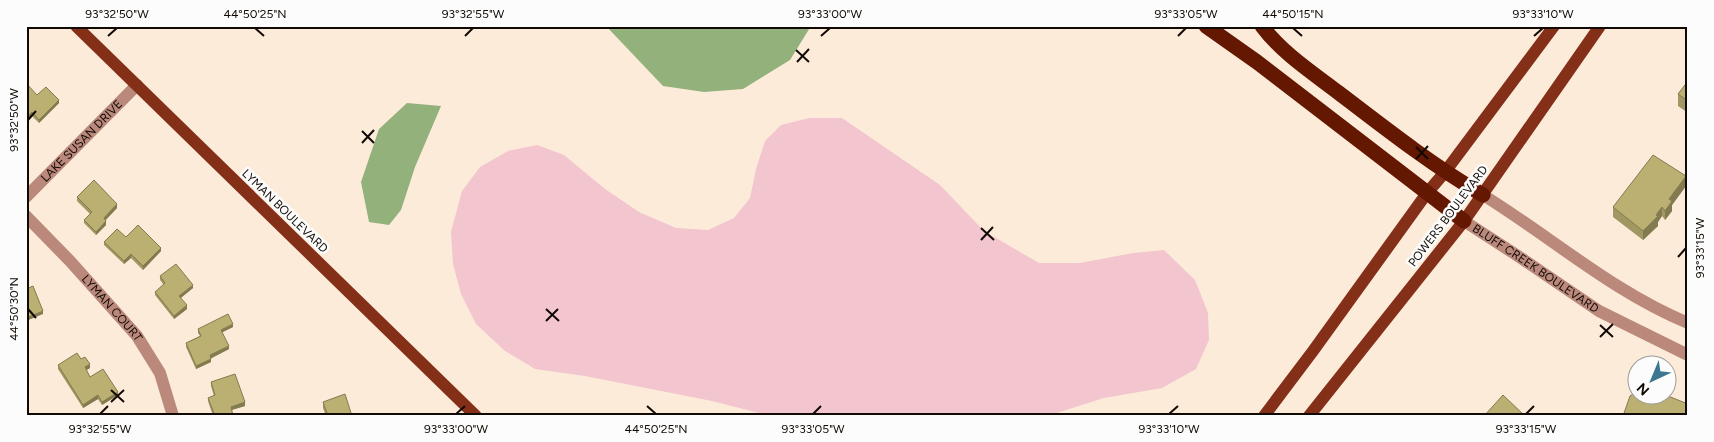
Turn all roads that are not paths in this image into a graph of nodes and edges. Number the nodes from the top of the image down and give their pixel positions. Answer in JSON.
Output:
{"nodes":[{"id":1,"x":76,"y":26,"type":"edge"},
{"id":2,"x":1206,"y":26,"type":"edge"},
{"id":3,"x":1262,"y":26,"type":"edge"},
{"id":4,"x":1554,"y":26,"type":"edge"},
{"id":5,"x":1600,"y":26,"type":"edge"},
{"id":6,"x":137,"y":85,"type":"junction"},
{"id":7,"x":1445,"y":172,"type":"junction"},
{"id":8,"x":1427,"y":193,"type":"junction"},
{"id":9,"x":1482,"y":195,"type":"junction"},
{"id":10,"x":26,"y":198,"type":"edge"},
{"id":11,"x":26,"y":216,"type":"edge"},
{"id":12,"x":1464,"y":221,"type":"junction"},
{"id":13,"x":1688,"y":323,"type":"edge"},
{"id":14,"x":1688,"y":355,"type":"edge"},
{"id":15,"x":173,"y":416,"type":"edge"},
{"id":16,"x":476,"y":416,"type":"edge"},
{"id":17,"x":1264,"y":416,"type":"edge"},
{"id":18,"x":1309,"y":416,"type":"edge"}],
"edges":[{"from":1,"to":6,"type":"main road","name":"LYMAN BOULEVARD"},
{"from":2,"to":8,"type":"highway"},
{"from":3,"to":7,"type":"highway"},
{"from":4,"to":7,"type":"main road"},
{"from":5,"to":9,"type":"main road","name":"POWERS BOULEVARD"},
{"from":6,"to":10,"type":"street","name":"LAKE SUSAN DRIVE"},
{"from":6,"to":16,"type":"main road","name":"LYMAN BOULEVARD"},
{"from":7,"to":8,"type":"main road"},
{"from":7,"to":9,"type":"highway"},
{"from":8,"to":12,"type":"highway"},
{"from":8,"to":17,"type":"main road"},
{"from":9,"to":12,"type":"main road","name":"POWERS BOULEVARD"},
{"from":9,"to":13,"type":"street"},
{"from":11,"to":15,"type":"street","name":"LYMAN COURT"},
{"from":12,"to":14,"type":"street","name":"BLUFF CREEK BOULEVARD"},
{"from":12,"to":18,"type":"main road","name":"POWERS BOULEVARD"}]}
